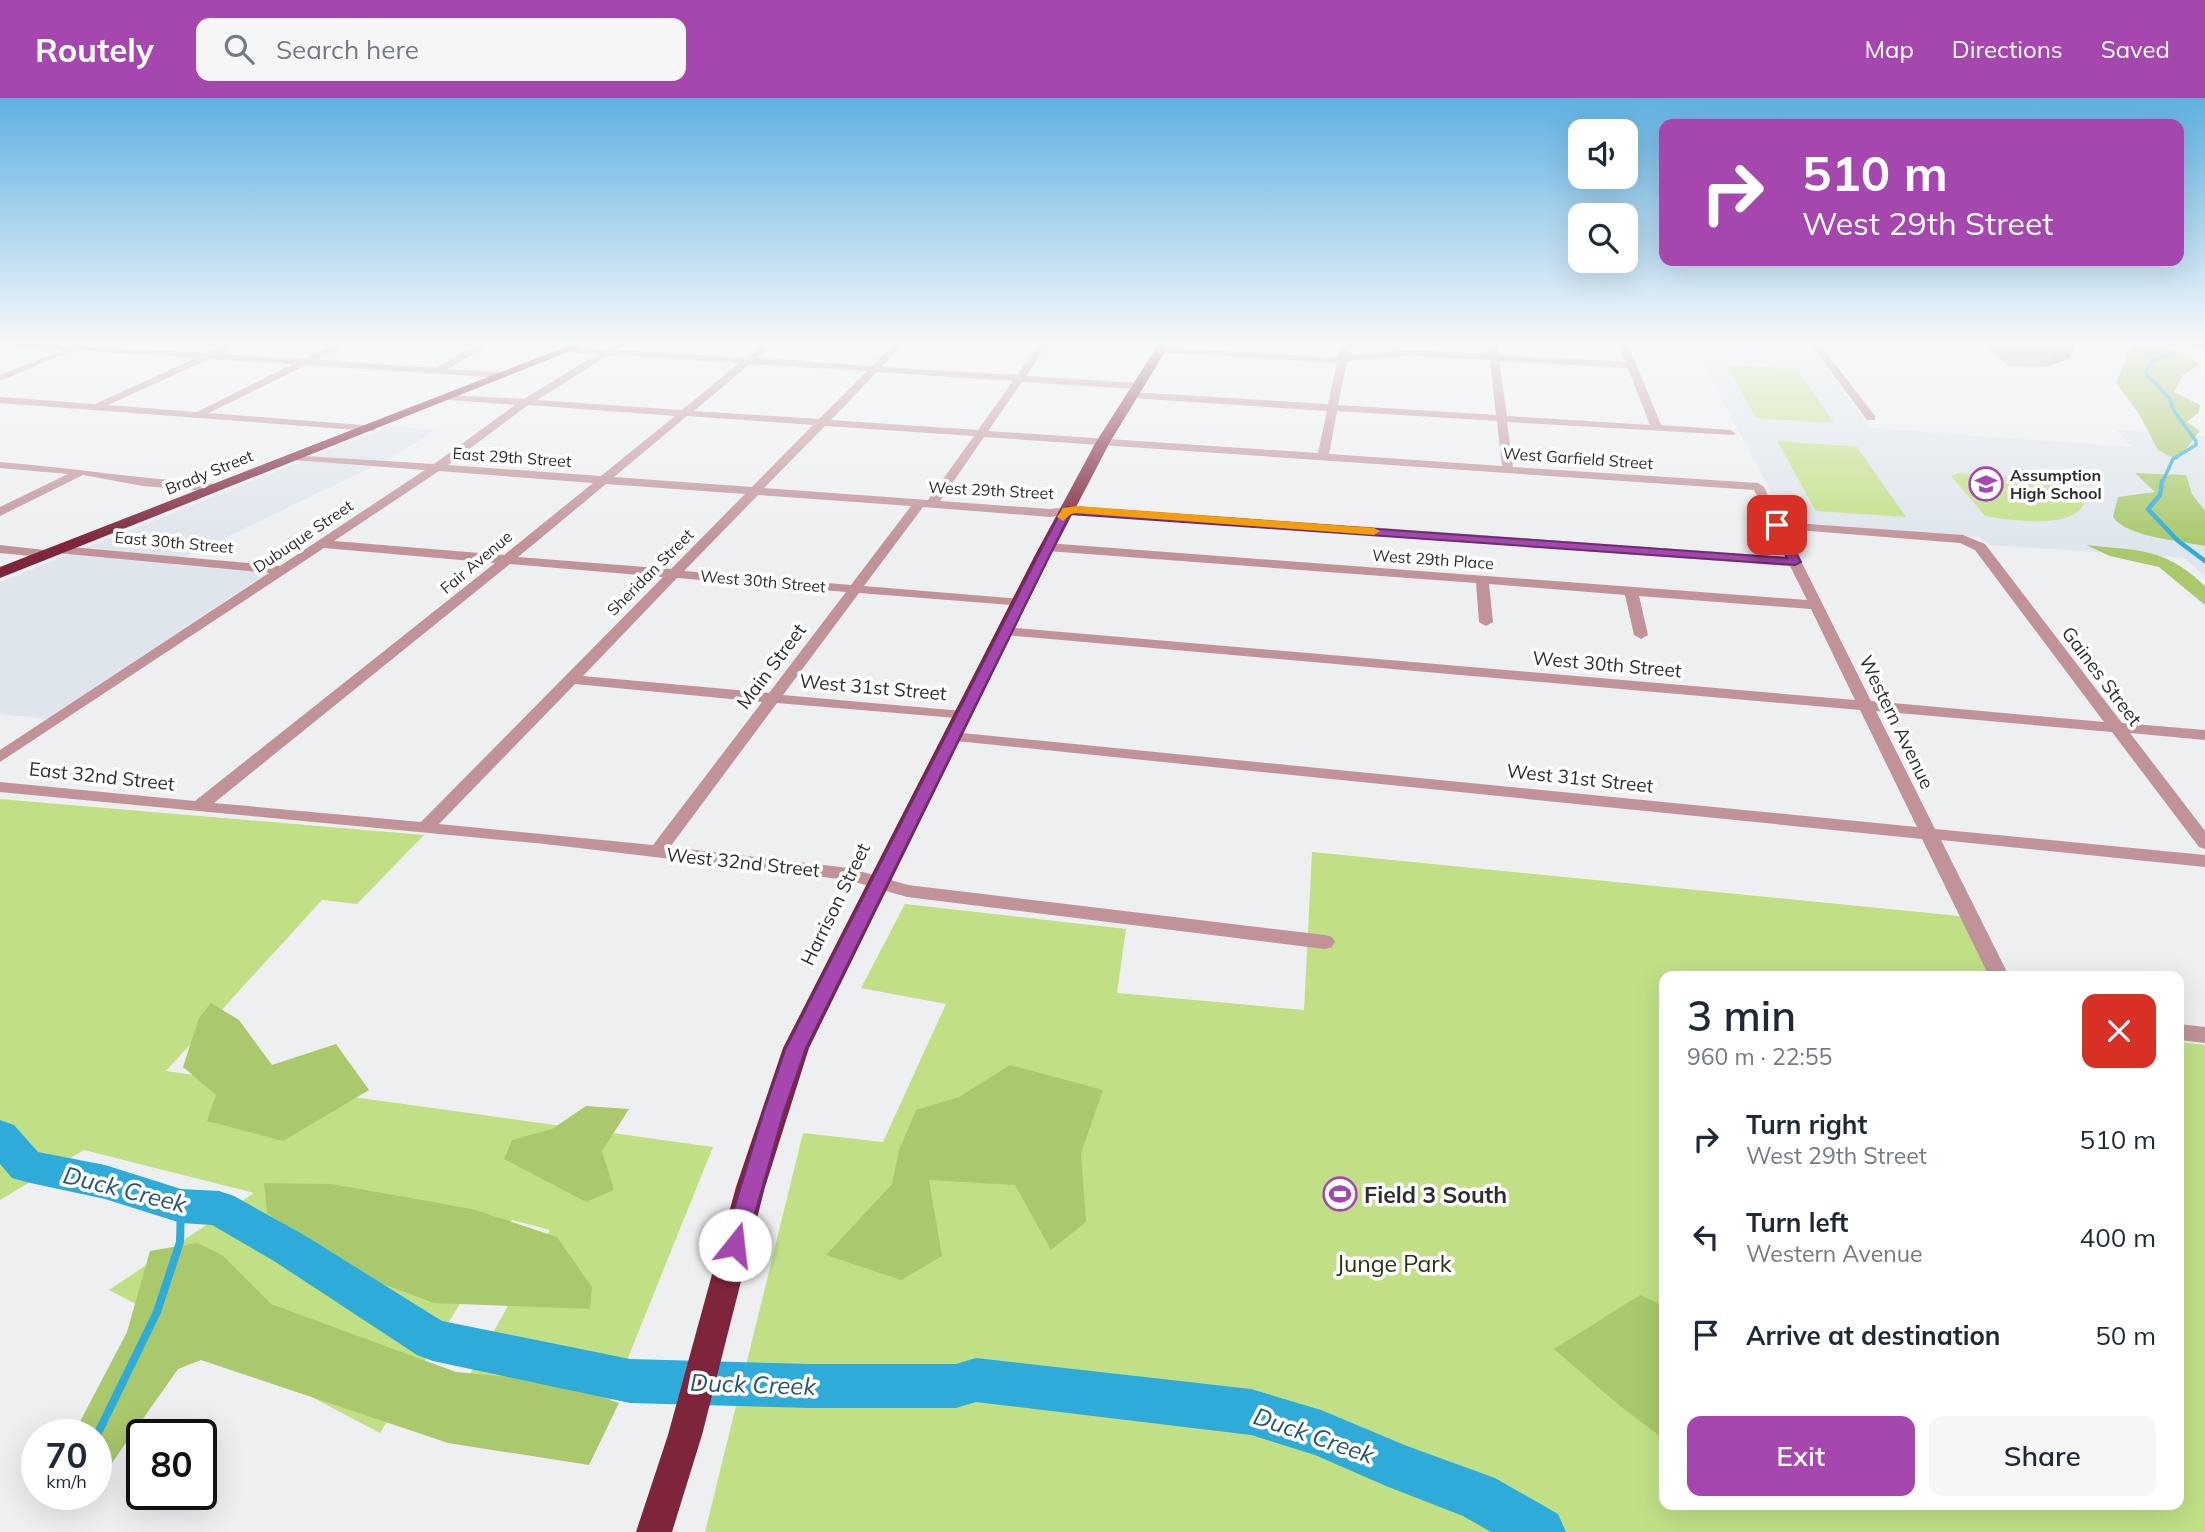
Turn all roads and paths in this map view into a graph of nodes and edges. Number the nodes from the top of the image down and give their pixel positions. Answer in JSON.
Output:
{"nodes":[{"id":1,"x":1333,"y":408,"type":"edge"},
{"id":2,"x":124,"y":409,"type":"edge"},
{"id":3,"x":210,"y":409,"type":"edge"},
{"id":4,"x":420,"y":409,"type":"edge"},
{"id":5,"x":516,"y":409,"type":"edge"},
{"id":6,"x":640,"y":409,"type":"edge"},
{"id":7,"x":688,"y":409,"type":"edge"},
{"id":8,"x":834,"y":409,"type":"edge"},
{"id":9,"x":998,"y":409,"type":"edge"},
{"id":10,"x":1123,"y":409,"type":"edge"},
{"id":11,"x":1347,"y":409,"type":"edge"},
{"id":12,"x":1502,"y":409,"type":"edge"},
{"id":13,"x":1649,"y":409,"type":"edge"},
{"id":14,"x":1864,"y":409,"type":"edge"},
{"id":15,"x":684,"y":412,"type":"junction"},
{"id":16,"x":200,"y":414,"type":"junction"},
{"id":17,"x":1871,"y":418,"type":"dead end"},
{"id":18,"x":1503,"y":419,"type":"junction"},
{"id":19,"x":821,"y":422,"type":"junction"},
{"id":20,"x":371,"y":428,"type":"junction"},
{"id":21,"x":1657,"y":428,"type":"junction"},
{"id":22,"x":981,"y":433,"type":"junction"},
{"id":23,"x":1730,"y":433,"type":"dead end"},
{"id":24,"x":1103,"y":442,"type":"junction"},
{"id":25,"x":1323,"y":456,"type":"junction"},
{"id":26,"x":293,"y":457,"type":"junction"},
{"id":27,"x":0,"y":465,"type":"edge"},
{"id":28,"x":436,"y":468,"type":"junction"},
{"id":29,"x":1508,"y":469,"type":"junction"},
{"id":30,"x":83,"y":471,"type":"junction"},
{"id":31,"x":603,"y":479,"type":"junction"},
{"id":32,"x":1758,"y":486,"type":"joint"},
{"id":33,"x":216,"y":488,"type":"junction"},
{"id":34,"x":755,"y":491,"type":"junction"},
{"id":35,"x":926,"y":503,"type":"junction"},
{"id":36,"x":1067,"y":511,"type":"junction"},
{"id":37,"x":0,"y":512,"type":"edge"},
{"id":38,"x":1777,"y":525,"type":"junction"},
{"id":39,"x":322,"y":544,"type":"junction"},
{"id":40,"x":1047,"y":547,"type":"junction"},
{"id":41,"x":0,"y":549,"type":"edge"},
{"id":42,"x":55,"y":552,"type":"junction"},
{"id":43,"x":506,"y":560,"type":"junction"},
{"id":44,"x":1795,"y":562,"type":"junction"},
{"id":45,"x":284,"y":570,"type":"junction"},
{"id":46,"x":0,"y":573,"type":"edge"},
{"id":47,"x":673,"y":574,"type":"junction"},
{"id":48,"x":1482,"y":580,"type":"junction"},
{"id":49,"x":853,"y":589,"type":"junction"},
{"id":50,"x":1631,"y":591,"type":"junction"},
{"id":51,"x":1020,"y":603,"type":"junction"},
{"id":52,"x":1816,"y":605,"type":"junction"},
{"id":53,"x":1486,"y":622,"type":"dead end"},
{"id":54,"x":1006,"y":632,"type":"junction"},
{"id":55,"x":1641,"y":635,"type":"dead end"},
{"id":56,"x":570,"y":679,"type":"junction"},
{"id":57,"x":771,"y":698,"type":"junction"},
{"id":58,"x":1865,"y":705,"type":"junction"},
{"id":59,"x":962,"y":716,"type":"junction"},
{"id":60,"x":2116,"y":728,"type":"junction"},
{"id":61,"x":2205,"y":735,"type":"edge"},
{"id":62,"x":952,"y":737,"type":"junction"},
{"id":63,"x":0,"y":757,"type":"edge"},
{"id":64,"x":0,"y":787,"type":"edge"},
{"id":65,"x":200,"y":806,"type":"junction"},
{"id":66,"x":425,"y":828,"type":"junction"},
{"id":67,"x":1927,"y":832,"type":"junction"},
{"id":68,"x":2205,"y":843,"type":"edge"},
{"id":69,"x":656,"y":853,"type":"junction"},
{"id":70,"x":2205,"y":861,"type":"edge"},
{"id":71,"x":878,"y":883,"type":"junction"},
{"id":72,"x":1325,"y":942,"type":"dead end"},
{"id":73,"x":1996,"y":971,"type":"edge"},
{"id":74,"x":2184,"y":1033,"type":"edge"},
{"id":75,"x":2205,"y":1035,"type":"edge"},
{"id":76,"x":654,"y":1532,"type":"edge"}],
"edges":[{"from":1,"to":25,"type":"street"},
{"from":2,"to":16,"type":"street"},
{"from":3,"to":16,"type":"street"},
{"from":4,"to":20,"type":"highway","name":"Brady Street"},
{"from":5,"to":28,"type":"street","name":"Dubuque Street"},
{"from":6,"to":15,"type":"street","name":"West Garfield Street"},
{"from":7,"to":15,"type":"street","name":"Fair Avenue"},
{"from":8,"to":19,"type":"street","name":"Sheridan Street"},
{"from":9,"to":22,"type":"street","name":"Main Street"},
{"from":10,"to":24,"type":"highway","name":"Harrison Street"},
{"from":11,"to":18,"type":"street"},
{"from":12,"to":18,"type":"street"},
{"from":13,"to":21,"type":"street"},
{"from":14,"to":17,"type":"street"},
{"from":15,"to":19,"type":"street","name":"West Garfield Street"},
{"from":15,"to":31,"type":"street","name":"Fair Avenue"},
{"from":16,"to":20,"type":"street"},
{"from":18,"to":21,"type":"street"},
{"from":18,"to":29,"type":"street"},
{"from":19,"to":22,"type":"street","name":"West Garfield Street"},
{"from":19,"to":34,"type":"street","name":"Sheridan Street"},
{"from":20,"to":26,"type":"highway","name":"Brady Street"},
{"from":21,"to":23,"type":"street"},
{"from":22,"to":24,"type":"street","name":"West Garfield Street"},
{"from":22,"to":35,"type":"street","name":"Main Street"},
{"from":24,"to":25,"type":"street","name":"West Garfield Street"},
{"from":24,"to":36,"type":"highway","name":"Harrison Street"},
{"from":25,"to":29,"type":"street","name":"West Garfield Street"},
{"from":26,"to":28,"type":"street","name":"East 29th Street"},
{"from":26,"to":33,"type":"highway","name":"Brady Street"},
{"from":27,"to":30,"type":"street"},
{"from":28,"to":31,"type":"street","name":"East 29th Street"},
{"from":28,"to":39,"type":"street","name":"Dubuque Street"},
{"from":29,"to":32,"type":"street","name":"West Garfield Street"},
{"from":30,"to":33,"type":"street"},
{"from":30,"to":37,"type":"street"},
{"from":31,"to":34,"type":"street","name":"West 29th Street"},
{"from":31,"to":43,"type":"street","name":"Fair Avenue"},
{"from":32,"to":38,"type":"street","name":"Western Avenue"},
{"from":33,"to":42,"type":"highway","name":"Brady Street"},
{"from":34,"to":35,"type":"street","name":"West 29th Street"},
{"from":34,"to":47,"type":"street","name":"Sheridan Street"},
{"from":35,"to":36,"type":"street","name":"West 29th Street"},
{"from":35,"to":49,"type":"street","name":"Main Street"},
{"from":36,"to":40,"type":"highway","name":"Harrison Street"},
{"from":36,"to":44,"type":"street","name":"West 29th Street"},
{"from":38,"to":44,"type":"street","name":"Western Avenue"},
{"from":38,"to":60,"type":"street","name":"Gaines Street"},
{"from":39,"to":43,"type":"street"},
{"from":39,"to":45,"type":"street","name":"Dubuque Street"},
{"from":40,"to":48,"type":"street","name":"West 29th Place"},
{"from":40,"to":51,"type":"highway","name":"Harrison Street"},
{"from":41,"to":42,"type":"street","name":"East 30th Street"},
{"from":42,"to":45,"type":"street","name":"East 30th Street"},
{"from":42,"to":46,"type":"highway","name":"Brady Street"},
{"from":43,"to":47,"type":"street","name":"West 30th Street"},
{"from":43,"to":65,"type":"street","name":"Fair Avenue"},
{"from":44,"to":52,"type":"street","name":"Western Avenue"},
{"from":45,"to":63,"type":"street","name":"Dubuque Street"},
{"from":47,"to":49,"type":"street","name":"West 30th Street"},
{"from":47,"to":56,"type":"street","name":"Sheridan Street"},
{"from":48,"to":50,"type":"street","name":"West 29th Place"},
{"from":48,"to":53,"type":"street"},
{"from":49,"to":51,"type":"street","name":"West 30th Street"},
{"from":49,"to":57,"type":"street","name":"Main Street"},
{"from":50,"to":52,"type":"street","name":"West 29th Place"},
{"from":50,"to":55,"type":"street"},
{"from":51,"to":54,"type":"highway","name":"Harrison Street"},
{"from":52,"to":58,"type":"street","name":"Western Avenue"},
{"from":54,"to":58,"type":"street","name":"West 30th Street"},
{"from":54,"to":59,"type":"highway","name":"Harrison Street"},
{"from":56,"to":57,"type":"street","name":"West 31st Street"},
{"from":56,"to":66,"type":"street","name":"Sheridan Street"},
{"from":57,"to":59,"type":"street","name":"West 31st Street"},
{"from":57,"to":69,"type":"street","name":"Main Street"},
{"from":58,"to":60,"type":"street","name":"West 30th Street"},
{"from":58,"to":67,"type":"street","name":"Western Avenue"},
{"from":59,"to":62,"type":"highway","name":"Harrison Street"},
{"from":60,"to":61,"type":"street","name":"West 30th Street"},
{"from":60,"to":68,"type":"street","name":"Gaines Street"},
{"from":62,"to":67,"type":"street","name":"West 31st Street"},
{"from":62,"to":71,"type":"highway","name":"Harrison Street"},
{"from":64,"to":65,"type":"street","name":"East 32nd Street"},
{"from":65,"to":66,"type":"street","name":"West 32nd Street"},
{"from":66,"to":69,"type":"street","name":"West 32nd Street"},
{"from":67,"to":70,"type":"street","name":"West 31st Street"},
{"from":67,"to":73,"type":"street","name":"Western Avenue"},
{"from":69,"to":71,"type":"street","name":"West 32nd Street"},
{"from":71,"to":72,"type":"street","name":"West 32nd Street"},
{"from":71,"to":76,"type":"highway","name":"Harrison Street"},
{"from":74,"to":75,"type":"street"}]}
